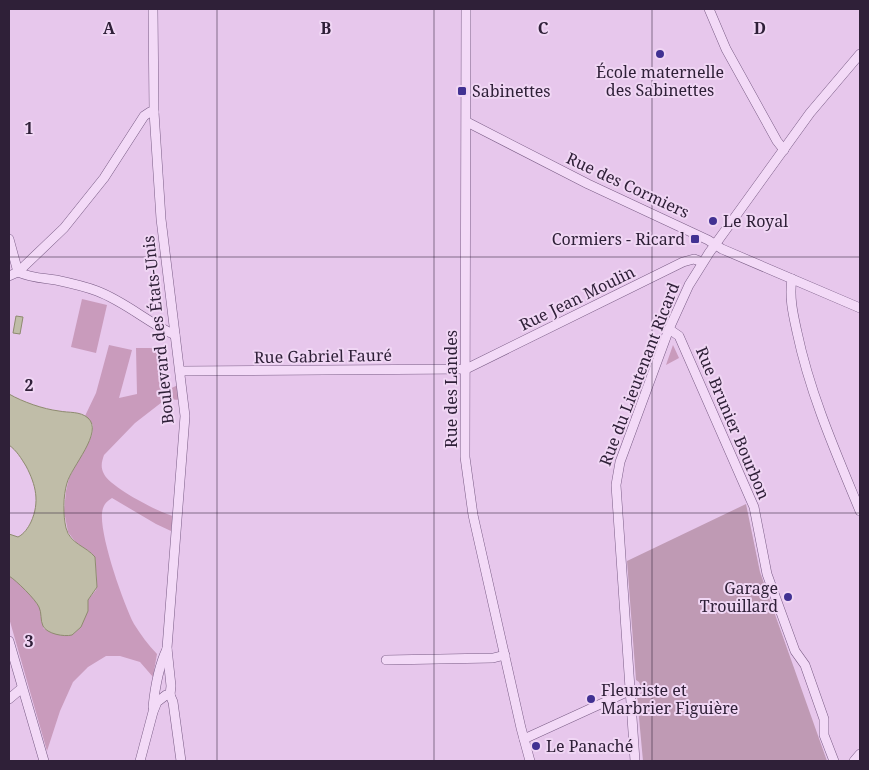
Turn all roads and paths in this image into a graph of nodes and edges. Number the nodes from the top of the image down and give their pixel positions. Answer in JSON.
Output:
{"nodes":[{"id":1,"x":153,"y":9,"type":"edge"},
{"id":2,"x":466,"y":9,"type":"edge"},
{"id":3,"x":709,"y":9,"type":"edge"},
{"id":4,"x":860,"y":54,"type":"edge"},
{"id":5,"x":154,"y":112,"type":"junction"},
{"id":6,"x":467,"y":122,"type":"junction"},
{"id":7,"x":784,"y":150,"type":"junction"},
{"id":8,"x":9,"y":239,"type":"edge"},
{"id":9,"x":715,"y":245,"type":"junction"},
{"id":10,"x":702,"y":262,"type":"junction"},
{"id":11,"x":18,"y":272,"type":"junction"},
{"id":12,"x":9,"y":276,"type":"edge"},
{"id":13,"x":792,"y":279,"type":"junction"},
{"id":14,"x":860,"y":308,"type":"edge"},
{"id":15,"x":669,"y":329,"type":"junction"},
{"id":16,"x":175,"y":335,"type":"junction"},
{"id":17,"x":466,"y":369,"type":"junction"},
{"id":18,"x":181,"y":372,"type":"junction"},
{"id":19,"x":856,"y":489,"type":"edge"},
{"id":20,"x":860,"y":511,"type":"edge"},
{"id":21,"x":9,"y":641,"type":"edge"},
{"id":22,"x":167,"y":648,"type":"junction"},
{"id":23,"x":504,"y":655,"type":"junction"},
{"id":24,"x":386,"y":660,"type":"dead end"},
{"id":25,"x":156,"y":684,"type":"junction"},
{"id":26,"x":22,"y":688,"type":"junction"},
{"id":27,"x":629,"y":691,"type":"junction"},
{"id":28,"x":168,"y":695,"type":"junction"},
{"id":29,"x":9,"y":699,"type":"edge"},
{"id":30,"x":153,"y":712,"type":"junction"},
{"id":31,"x":524,"y":739,"type":"junction"},
{"id":32,"x":860,"y":754,"type":"edge"},
{"id":33,"x":44,"y":761,"type":"edge"},
{"id":34,"x":140,"y":761,"type":"edge"},
{"id":35,"x":181,"y":761,"type":"edge"},
{"id":36,"x":530,"y":761,"type":"edge"},
{"id":37,"x":635,"y":761,"type":"edge"},
{"id":38,"x":834,"y":761,"type":"edge"},
{"id":39,"x":854,"y":761,"type":"edge"}],
"edges":[{"from":1,"to":5,"type":"street","name":"Boulevard des États-Unis"},
{"from":2,"to":6,"type":"street","name":"Rue des Landes"},
{"from":3,"to":7,"type":"street"},
{"from":4,"to":7,"type":"street","name":"Rue du Lieutenant Ricard"},
{"from":5,"to":11,"type":"street"},
{"from":5,"to":16,"type":"street","name":"Boulevard des États-Unis"},
{"from":6,"to":9,"type":"street","name":"Rue des Cormiers"},
{"from":6,"to":17,"type":"street","name":"Rue des Landes"},
{"from":7,"to":9,"type":"street","name":"Rue du Lieutenant Ricard"},
{"from":8,"to":11,"type":"street"},
{"from":9,"to":10,"type":"street","name":"Rue du Lieutenant Ricard"},
{"from":9,"to":13,"type":"street","name":"Rue des Cormiers"},
{"from":10,"to":15,"type":"street","name":"Rue du Lieutenant Ricard"},
{"from":10,"to":17,"type":"street","name":"Rue Jean Moulin"},
{"from":11,"to":12,"type":"street"},
{"from":11,"to":16,"type":"street"},
{"from":13,"to":14,"type":"street","name":"Rue des Cormiers"},
{"from":13,"to":19,"type":"street"},
{"from":15,"to":27,"type":"street","name":"Rue du Lieutenant Ricard"},
{"from":15,"to":38,"type":"street","name":"Rue Brunier Bourbon"},
{"from":16,"to":18,"type":"street","name":"Boulevard des États-Unis"},
{"from":17,"to":18,"type":"street","name":"Rue Gabriel Fauré"},
{"from":17,"to":23,"type":"street","name":"Rue des Landes"},
{"from":18,"to":22,"type":"street","name":"Boulevard des États-Unis"},
{"from":19,"to":20,"type":"street"},
{"from":21,"to":26,"type":"street"},
{"from":22,"to":25,"type":"street","name":"Boulevard des États-Unis"},
{"from":22,"to":28,"type":"street","name":"Boulevard des États-Unis"},
{"from":23,"to":24,"type":"street"},
{"from":23,"to":31,"type":"street","name":"Rue des Landes"},
{"from":25,"to":28,"type":"street"},
{"from":25,"to":30,"type":"street","name":"Boulevard des États-Unis"},
{"from":26,"to":29,"type":"street"},
{"from":26,"to":33,"type":"street"},
{"from":27,"to":31,"type":"street"},
{"from":27,"to":37,"type":"street","name":"Rue du Lieutenant Ricard"},
{"from":28,"to":30,"type":"street","name":"Boulevard des États-Unis"},
{"from":28,"to":35,"type":"street"},
{"from":30,"to":34,"type":"street","name":"Boulevard des États-Unis"},
{"from":31,"to":36,"type":"street","name":"Rue des Landes"},
{"from":32,"to":39,"type":"street"}]}
